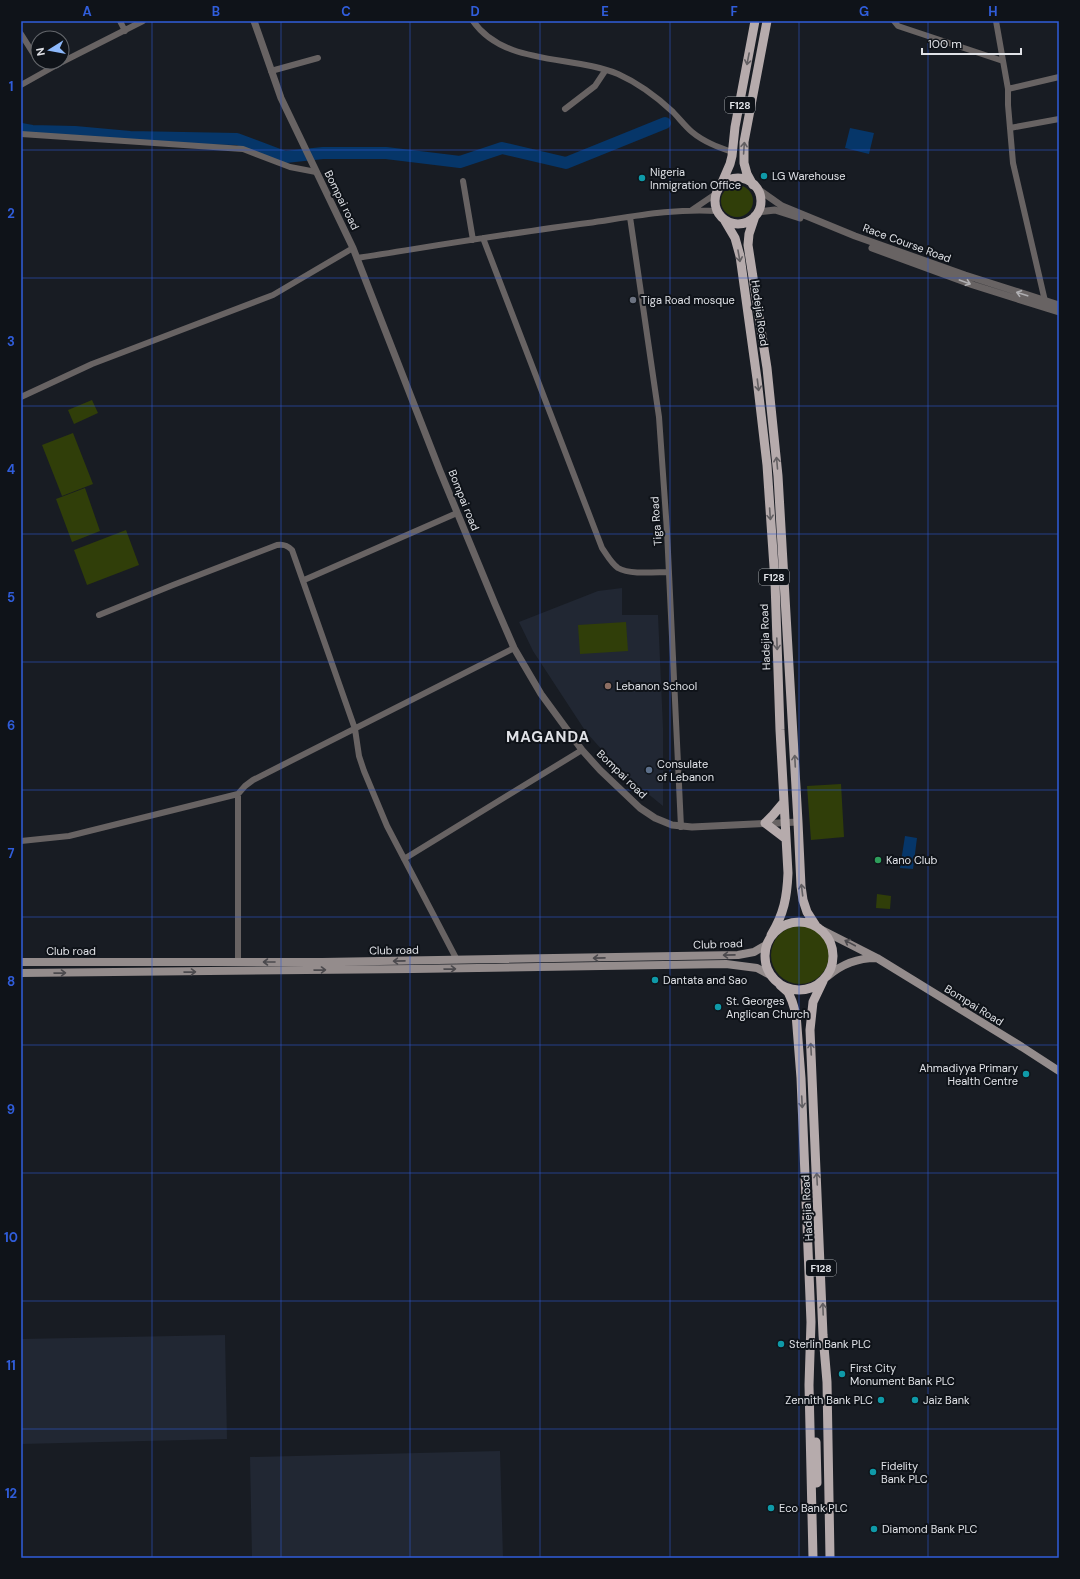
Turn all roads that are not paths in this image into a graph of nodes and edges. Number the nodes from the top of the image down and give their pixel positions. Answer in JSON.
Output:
{"nodes":[{"id":1,"x":120,"y":21,"type":"edge"},
{"id":2,"x":144,"y":21,"type":"edge"},
{"id":3,"x":254,"y":21,"type":"edge"},
{"id":4,"x":473,"y":21,"type":"edge"},
{"id":5,"x":755,"y":21,"type":"edge"},
{"id":6,"x":767,"y":21,"type":"edge"},
{"id":7,"x":894,"y":21,"type":"edge"},
{"id":8,"x":996,"y":21,"type":"edge"},
{"id":9,"x":125,"y":31,"type":"junction"},
{"id":10,"x":21,"y":34,"type":"edge"},
{"id":11,"x":30,"y":48,"type":"edge"},
{"id":12,"x":70,"y":58,"type":"edge"},
{"id":13,"x":318,"y":58,"type":"dead end"},
{"id":14,"x":1003,"y":61,"type":"junction"},
{"id":15,"x":44,"y":71,"type":"edge"},
{"id":16,"x":271,"y":71,"type":"junction"},
{"id":17,"x":605,"y":71,"type":"junction"},
{"id":18,"x":1059,"y":77,"type":"edge"},
{"id":19,"x":21,"y":85,"type":"edge"},
{"id":20,"x":1008,"y":89,"type":"junction"},
{"id":21,"x":565,"y":109,"type":"dead end"},
{"id":22,"x":1059,"y":119,"type":"edge"},
{"id":23,"x":1010,"y":128,"type":"junction"},
{"id":24,"x":21,"y":134,"type":"edge"},
{"id":25,"x":732,"y":152,"type":"junction"},
{"id":26,"x":316,"y":172,"type":"junction"},
{"id":27,"x":463,"y":181,"type":"dead end"},
{"id":28,"x":754,"y":186,"type":"junction"},
{"id":29,"x":718,"y":190,"type":"junction"},
{"id":30,"x":692,"y":210,"type":"junction"},
{"id":31,"x":717,"y":211,"type":"junction"},
{"id":32,"x":756,"y":214,"type":"junction"},
{"id":33,"x":630,"y":217,"type":"junction"},
{"id":34,"x":725,"y":221,"type":"junction"},
{"id":35,"x":483,"y":238,"type":"junction"},
{"id":36,"x":473,"y":240,"type":"junction"},
{"id":37,"x":353,"y":248,"type":"junction"},
{"id":38,"x":357,"y":258,"type":"junction"},
{"id":39,"x":1045,"y":301,"type":"junction"},
{"id":40,"x":1059,"y":305,"type":"edge"},
{"id":41,"x":1059,"y":312,"type":"edge"},
{"id":42,"x":21,"y":397,"type":"edge"},
{"id":43,"x":457,"y":514,"type":"junction"},
{"id":44,"x":669,"y":572,"type":"junction"},
{"id":45,"x":304,"y":580,"type":"junction"},
{"id":46,"x":99,"y":615,"type":"dead end"},
{"id":47,"x":514,"y":648,"type":"junction"},
{"id":48,"x":355,"y":729,"type":"junction"},
{"id":49,"x":582,"y":750,"type":"junction"},
{"id":50,"x":238,"y":794,"type":"junction"},
{"id":51,"x":784,"y":802,"type":"junction"},
{"id":52,"x":785,"y":821,"type":"junction"},
{"id":53,"x":798,"y":822,"type":"junction"},
{"id":54,"x":765,"y":823,"type":"junction"},
{"id":55,"x":681,"y":827,"type":"junction"},
{"id":56,"x":786,"y":839,"type":"junction"},
{"id":57,"x":21,"y":841,"type":"edge"},
{"id":58,"x":404,"y":859,"type":"junction"},
{"id":59,"x":819,"y":928,"type":"junction"},
{"id":60,"x":771,"y":935,"type":"junction"},
{"id":61,"x":766,"y":945,"type":"junction"},
{"id":62,"x":640,"y":957,"type":"junction"},
{"id":63,"x":876,"y":958,"type":"junction"},
{"id":64,"x":457,"y":960,"type":"junction"},
{"id":65,"x":21,"y":962,"type":"edge"},
{"id":66,"x":238,"y":962,"type":"junction"},
{"id":67,"x":248,"y":962,"type":"junction"},
{"id":68,"x":640,"y":965,"type":"junction"},
{"id":69,"x":248,"y":971,"type":"junction"},
{"id":70,"x":21,"y":973,"type":"edge"},
{"id":71,"x":772,"y":976,"type":"junction"},
{"id":72,"x":826,"y":978,"type":"junction"},
{"id":73,"x":780,"y":984,"type":"junction"},
{"id":74,"x":1059,"y":1071,"type":"edge"},
{"id":75,"x":823,"y":1335,"type":"junction"},
{"id":76,"x":811,"y":1339,"type":"junction"},
{"id":77,"x":818,"y":1369,"type":"junction"},
{"id":78,"x":813,"y":1558,"type":"edge"},
{"id":79,"x":818,"y":1558,"type":"edge"},
{"id":80,"x":825,"y":1558,"type":"edge"},
{"id":81,"x":830,"y":1558,"type":"edge"}],
"edges":[{"from":1,"to":9,"type":"street"},
{"from":2,"to":9,"type":"street"},
{"from":3,"to":16,"type":"street","name":"Bompai road"},
{"from":4,"to":17,"type":"street"},
{"from":5,"to":25,"type":"main road","number":"F128","one_way":true},
{"from":28,"to":6,"type":"main road","number":"F128","one_way":true},
{"from":7,"to":14,"type":"street"},
{"from":8,"to":14,"type":"street"},
{"from":9,"to":12,"type":"street"},
{"from":10,"to":11,"type":"street"},
{"from":13,"to":16,"type":"street"},
{"from":14,"to":20,"type":"street"},
{"from":15,"to":19,"type":"street"},
{"from":16,"to":26,"type":"street","name":"Bompai road"},
{"from":17,"to":21,"type":"street"},
{"from":17,"to":25,"type":"street"},
{"from":18,"to":20,"type":"street"},
{"from":20,"to":23,"type":"street"},
{"from":22,"to":23,"type":"street"},
{"from":23,"to":39,"type":"street"},
{"from":24,"to":26,"type":"street"},
{"from":25,"to":29,"type":"main road","number":"F128"},
{"from":26,"to":37,"type":"street","name":"Bompai road"},
{"from":27,"to":36,"type":"street"},
{"from":28,"to":29,"type":"main road"},
{"from":28,"to":32,"type":"main road","number":"F128"},
{"from":39,"to":28,"type":"street","name":"Race Course Road","one_way":true},
{"from":29,"to":30,"type":"street"},
{"from":29,"to":31,"type":"main road","number":"F128"},
{"from":30,"to":31,"type":"street"},
{"from":30,"to":33,"type":"street"},
{"from":31,"to":34,"type":"main road","number":"F128"},
{"from":32,"to":34,"type":"main road"},
{"from":32,"to":41,"type":"street","name":"Race Course Road","one_way":true},
{"from":53,"to":32,"type":"main road","name":"Hadejia Road","number":"F128","one_way":true},
{"from":33,"to":35,"type":"street"},
{"from":33,"to":44,"type":"street","name":"Tiga Road"},
{"from":34,"to":51,"type":"main road","name":"Hadejia Road","number":"F128","one_way":true},
{"from":35,"to":36,"type":"street"},
{"from":35,"to":44,"type":"street"},
{"from":36,"to":38,"type":"street"},
{"from":37,"to":38,"type":"street","name":"Bompai road"},
{"from":37,"to":42,"type":"street"},
{"from":38,"to":43,"type":"street","name":"Bompai road"},
{"from":39,"to":40,"type":"street","name":"Race Course Road"},
{"from":43,"to":45,"type":"street"},
{"from":43,"to":47,"type":"street","name":"Bompai road"},
{"from":44,"to":55,"type":"street","name":"Tiga Road"},
{"from":45,"to":46,"type":"street"},
{"from":45,"to":48,"type":"street"},
{"from":47,"to":48,"type":"street"},
{"from":47,"to":49,"type":"street","name":"Bompai road"},
{"from":48,"to":50,"type":"street"},
{"from":48,"to":58,"type":"street"},
{"from":49,"to":55,"type":"street","name":"Bompai road"},
{"from":49,"to":58,"type":"street"},
{"from":50,"to":57,"type":"street"},
{"from":50,"to":66,"type":"street"},
{"from":51,"to":52,"type":"main road","name":"Hadejia Road","number":"F128"},
{"from":51,"to":54,"type":"main road"},
{"from":52,"to":53,"type":"street","name":"Bompai road"},
{"from":52,"to":54,"type":"street","name":"Bompai road"},
{"from":52,"to":56,"type":"main road","name":"Hadejia Road","number":"F128"},
{"from":59,"to":53,"type":"main road","name":"Hadejia Road","number":"F128","one_way":true},
{"from":54,"to":55,"type":"street","name":"Bompai road"},
{"from":54,"to":56,"type":"main road"},
{"from":56,"to":60,"type":"main road","name":"Hadejia Road","number":"F128"},
{"from":58,"to":64,"type":"street"},
{"from":59,"to":60,"type":"main road"},
{"from":63,"to":59,"type":"main road","name":"Bompai Road","one_way":true},
{"from":59,"to":72,"type":"main road","number":"F128"},
{"from":60,"to":61,"type":"main road","number":"F128"},
{"from":61,"to":62,"type":"main road","name":"Club road","one_way":true},
{"from":61,"to":71,"type":"main road","number":"F128"},
{"from":62,"to":64,"type":"main road","name":"Club road","one_way":true},
{"from":62,"to":68,"type":"main road"},
{"from":63,"to":72,"type":"main road"},
{"from":63,"to":74,"type":"main road","name":"Bompai Road"},
{"from":64,"to":67,"type":"main road","name":"Club road","one_way":true},
{"from":65,"to":66,"type":"main road","name":"Club road"},
{"from":66,"to":67,"type":"main road","name":"Club road"},
{"from":67,"to":69,"type":"main road"},
{"from":69,"to":68,"type":"main road","one_way":true},
{"from":68,"to":71,"type":"main road"},
{"from":70,"to":69,"type":"main road","one_way":true},
{"from":71,"to":73,"type":"main road","number":"F128"},
{"from":72,"to":73,"type":"main road"},
{"from":75,"to":72,"type":"main road","name":"Hadejia Road","number":"F128","one_way":true},
{"from":73,"to":76,"type":"main road","name":"Hadejia Road","number":"F128","one_way":true},
{"from":75,"to":77,"type":"main road"},
{"from":75,"to":81,"type":"main road","name":"Hadejia Road","number":"F128"},
{"from":76,"to":77,"type":"main road"},
{"from":76,"to":78,"type":"main road","name":"Hadejia Road","number":"F128"},
{"from":77,"to":79,"type":"main road"},
{"from":77,"to":80,"type":"main road"}]}
